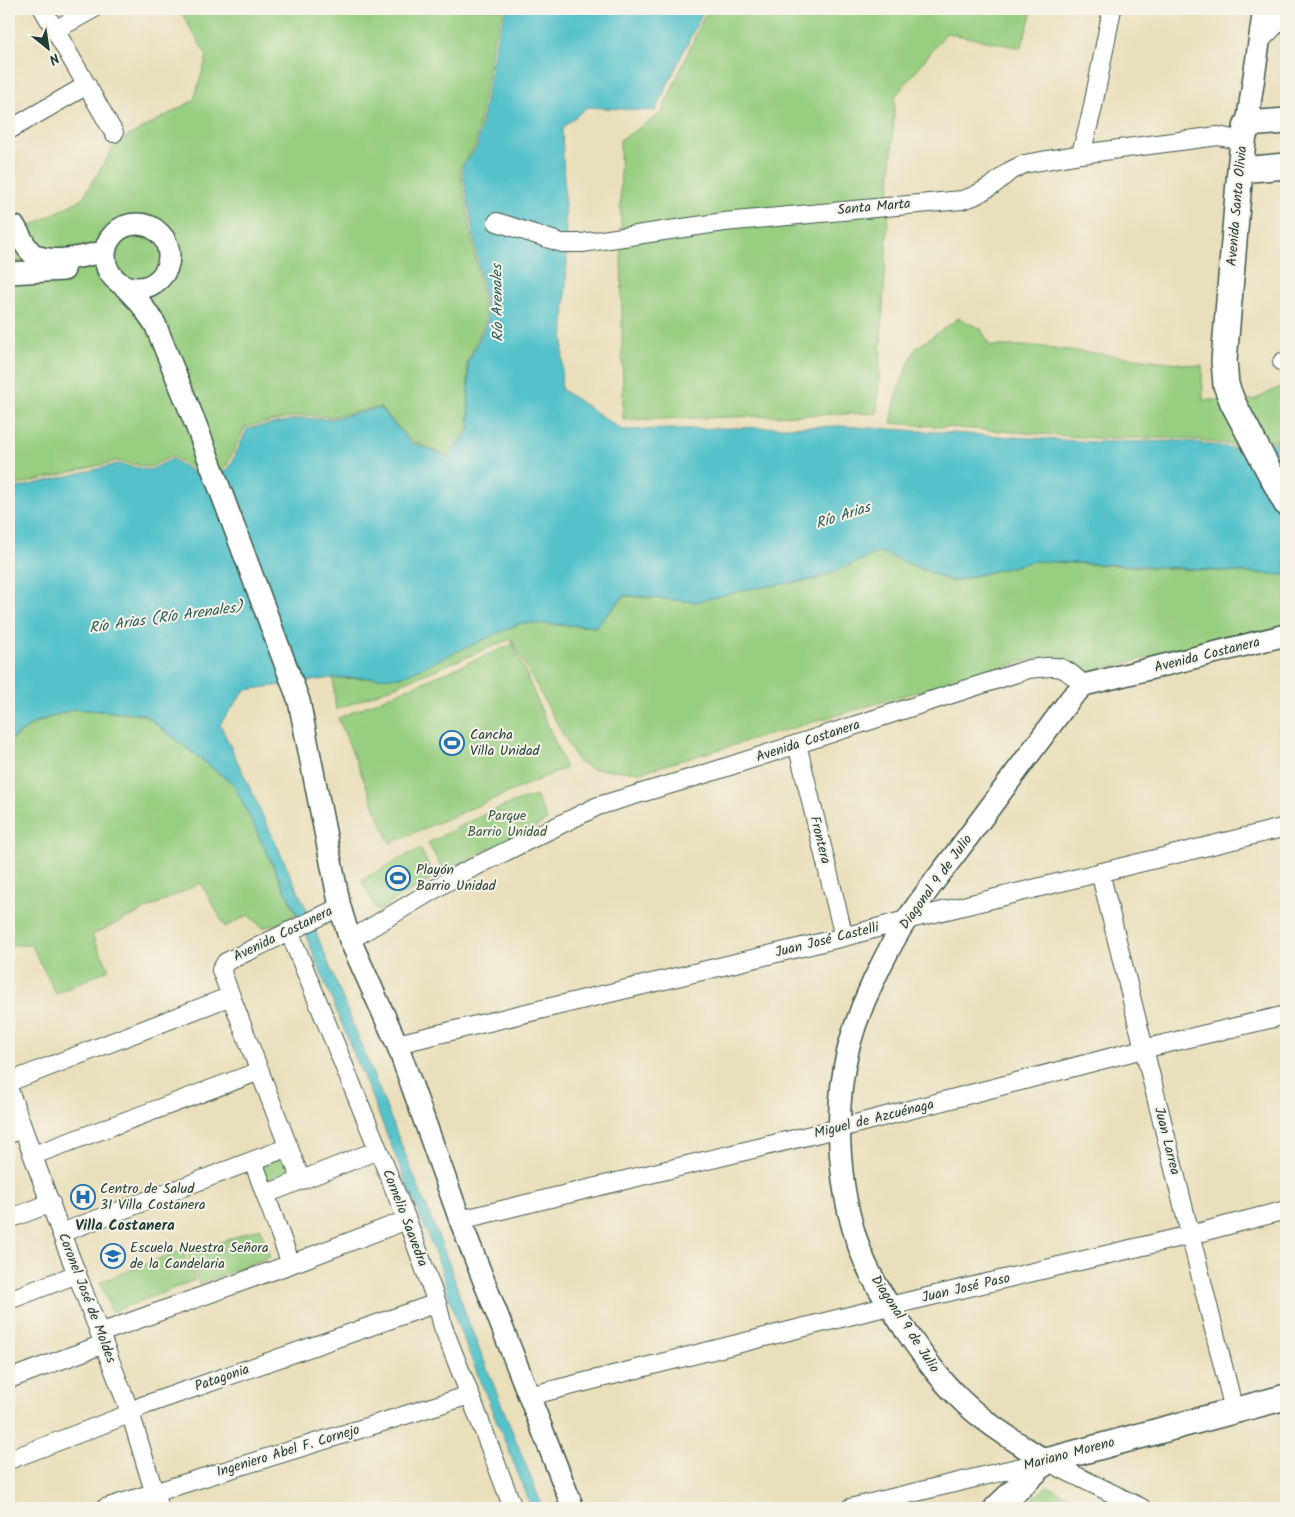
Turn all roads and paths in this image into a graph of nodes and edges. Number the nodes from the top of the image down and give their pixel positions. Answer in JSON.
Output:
{"nodes":[{"id":1,"x":42,"y":9,"type":"edge"},
{"id":2,"x":92,"y":9,"type":"edge"},
{"id":3,"x":1112,"y":9,"type":"edge"},
{"id":4,"x":1264,"y":9,"type":"edge"},
{"id":5,"x":1286,"y":14,"type":"edge"},
{"id":6,"x":55,"y":30,"type":"junction"},
{"id":7,"x":1260,"y":41,"type":"junction"},
{"id":8,"x":87,"y":85,"type":"junction"},
{"id":9,"x":1286,"y":121,"type":"edge"},
{"id":10,"x":9,"y":130,"type":"edge"},
{"id":11,"x":1245,"y":132,"type":"junction"},
{"id":12,"x":114,"y":133,"type":"dead end"},
{"id":13,"x":1081,"y":154,"type":"junction"},
{"id":14,"x":1286,"y":166,"type":"edge"},
{"id":15,"x":1240,"y":170,"type":"junction"},
{"id":16,"x":497,"y":222,"type":"dead end"},
{"id":17,"x":11,"y":224,"type":"edge"},
{"id":18,"x":105,"y":251,"type":"junction"},
{"id":19,"x":109,"y":272,"type":"junction"},
{"id":20,"x":9,"y":273,"type":"edge"},
{"id":21,"x":164,"y":275,"type":"junction"},
{"id":22,"x":125,"y":286,"type":"junction"},
{"id":23,"x":155,"y":324,"type":"junction"},
{"id":24,"x":1286,"y":503,"type":"edge"},
{"id":25,"x":1286,"y":635,"type":"edge"},
{"id":26,"x":1084,"y":685,"type":"junction"},
{"id":27,"x":797,"y":744,"type":"junction"},
{"id":28,"x":1286,"y":826,"type":"edge"},
{"id":29,"x":1100,"y":872,"type":"junction"},
{"id":30,"x":340,"y":907,"type":"junction"},
{"id":31,"x":906,"y":920,"type":"junction"},
{"id":32,"x":290,"y":931,"type":"junction"},
{"id":33,"x":844,"y":937,"type":"junction"},
{"id":34,"x":350,"y":940,"type":"junction"},
{"id":35,"x":231,"y":996,"type":"junction"},
{"id":36,"x":1286,"y":1015,"type":"edge"},
{"id":37,"x":397,"y":1044,"type":"junction"},
{"id":38,"x":1143,"y":1049,"type":"junction"},
{"id":39,"x":260,"y":1071,"type":"junction"},
{"id":40,"x":9,"y":1082,"type":"edge"},
{"id":41,"x":9,"y":1090,"type":"edge"},
{"id":42,"x":840,"y":1128,"type":"junction"},
{"id":43,"x":16,"y":1132,"type":"edge"},
{"id":44,"x":288,"y":1147,"type":"junction"},
{"id":45,"x":378,"y":1150,"type":"junction"},
{"id":46,"x":34,"y":1155,"type":"junction"},
{"id":47,"x":253,"y":1161,"type":"junction"},
{"id":48,"x":301,"y":1180,"type":"junction"},
{"id":49,"x":266,"y":1194,"type":"junction"},
{"id":50,"x":51,"y":1203,"type":"junction"},
{"id":51,"x":1286,"y":1210,"type":"edge"},
{"id":52,"x":9,"y":1220,"type":"edge"},
{"id":53,"x":407,"y":1220,"type":"junction"},
{"id":54,"x":460,"y":1220,"type":"junction"},
{"id":55,"x":61,"y":1233,"type":"junction"},
{"id":56,"x":1190,"y":1235,"type":"junction"},
{"id":57,"x":292,"y":1264,"type":"junction"},
{"id":58,"x":77,"y":1274,"type":"junction"},
{"id":59,"x":9,"y":1300,"type":"edge"},
{"id":60,"x":437,"y":1303,"type":"junction"},
{"id":61,"x":889,"y":1306,"type":"junction"},
{"id":62,"x":102,"y":1338,"type":"junction"},
{"id":63,"x":9,"y":1379,"type":"edge"},
{"id":64,"x":470,"y":1394,"type":"junction"},
{"id":65,"x":530,"y":1396,"type":"junction"},
{"id":66,"x":1286,"y":1397,"type":"edge"},
{"id":67,"x":1234,"y":1410,"type":"junction"},
{"id":68,"x":130,"y":1412,"type":"junction"},
{"id":69,"x":9,"y":1460,"type":"edge"},
{"id":70,"x":1046,"y":1461,"type":"junction"},
{"id":71,"x":156,"y":1501,"type":"edge"},
{"id":72,"x":105,"y":1508,"type":"edge"},
{"id":73,"x":513,"y":1508,"type":"edge"},
{"id":74,"x":573,"y":1508,"type":"edge"},
{"id":75,"x":850,"y":1508,"type":"edge"},
{"id":76,"x":997,"y":1508,"type":"edge"},
{"id":77,"x":1142,"y":1508,"type":"edge"}],
"edges":[{"from":1,"to":6,"type":"street"},
{"from":2,"to":6,"type":"street"},
{"from":3,"to":13,"type":"street"},
{"from":4,"to":7,"type":"street","name":"Avenida Santa Olivia"},
{"from":5,"to":7,"type":"street"},
{"from":6,"to":8,"type":"street"},
{"from":7,"to":11,"type":"street","name":"Avenida Santa Olivia"},
{"from":8,"to":10,"type":"street"},
{"from":8,"to":12,"type":"street"},
{"from":9,"to":11,"type":"main road","name":"Santa Marta"},
{"from":11,"to":13,"type":"street","name":"Santa Marta"},
{"from":11,"to":15,"type":"main road","name":"Avenida Santa Olivia"},
{"from":13,"to":16,"type":"street","name":"Santa Marta"},
{"from":14,"to":15,"type":"main road"},
{"from":15,"to":24,"type":"main road","name":"Avenida Santa Olivia"},
{"from":17,"to":18,"type":"street"},
{"from":18,"to":19,"type":"street"},
{"from":18,"to":21,"type":"street"},
{"from":19,"to":20,"type":"street"},
{"from":19,"to":22,"type":"street"},
{"from":21,"to":22,"type":"street"},
{"from":21,"to":23,"type":"street"},
{"from":22,"to":23,"type":"street"},
{"from":23,"to":30,"type":"street"},
{"from":25,"to":26,"type":"street","name":"Avenida Costanera"},
{"from":26,"to":27,"type":"street","name":"Avenida Costanera"},
{"from":26,"to":31,"type":"street","name":"Diagonal 9 de Julio"},
{"from":27,"to":33,"type":"street","name":"Frontera"},
{"from":27,"to":34,"type":"street","name":"Avenida Costanera"},
{"from":28,"to":29,"type":"street","name":"Juan José Castelli"},
{"from":29,"to":31,"type":"street","name":"Juan José Castelli"},
{"from":29,"to":38,"type":"street","name":"Juan Larrea"},
{"from":30,"to":32,"type":"street","name":"Avenida Costanera"},
{"from":30,"to":34,"type":"street"},
{"from":31,"to":33,"type":"street","name":"Juan José Castelli"},
{"from":31,"to":42,"type":"street","name":"Diagonal 9 de Julio"},
{"from":32,"to":35,"type":"street","name":"Avenida Costanera"},
{"from":32,"to":45,"type":"street","name":"Cornelio Saavedra"},
{"from":33,"to":37,"type":"street","name":"Juan José Castelli"},
{"from":34,"to":37,"type":"street"},
{"from":35,"to":39,"type":"street"},
{"from":35,"to":40,"type":"street"},
{"from":36,"to":38,"type":"street","name":"Miguel de Azcuénaga"},
{"from":37,"to":54,"type":"street"},
{"from":38,"to":42,"type":"street","name":"Miguel de Azcuénaga"},
{"from":38,"to":56,"type":"street","name":"Juan Larrea"},
{"from":39,"to":44,"type":"street"},
{"from":39,"to":46,"type":"street"},
{"from":41,"to":43,"type":"street","name":"Coronel José de Moldes"},
{"from":42,"to":54,"type":"street","name":"Miguel de Azcuénaga"},
{"from":42,"to":61,"type":"street","name":"Diagonal 9 de Julio"},
{"from":43,"to":46,"type":"street","name":"Coronel José de Moldes"},
{"from":44,"to":47,"type":"street"},
{"from":44,"to":48,"type":"street"},
{"from":45,"to":48,"type":"street"},
{"from":45,"to":53,"type":"street","name":"Cornelio Saavedra"},
{"from":46,"to":50,"type":"street","name":"Coronel José de Moldes"},
{"from":47,"to":49,"type":"street"},
{"from":47,"to":55,"type":"street"},
{"from":48,"to":49,"type":"street"},
{"from":49,"to":57,"type":"street"},
{"from":50,"to":52,"type":"street"},
{"from":50,"to":55,"type":"street","name":"Coronel José de Moldes"},
{"from":51,"to":56,"type":"street","name":"Juan José Paso"},
{"from":53,"to":57,"type":"street"},
{"from":53,"to":60,"type":"street","name":"Cornelio Saavedra"},
{"from":54,"to":65,"type":"street"},
{"from":55,"to":58,"type":"street","name":"Coronel José de Moldes"},
{"from":56,"to":61,"type":"street","name":"Juan José Paso"},
{"from":56,"to":67,"type":"street","name":"Juan Larrea"},
{"from":57,"to":62,"type":"street"},
{"from":58,"to":59,"type":"street"},
{"from":58,"to":62,"type":"street","name":"Coronel José de Moldes"},
{"from":60,"to":64,"type":"street","name":"Cornelio Saavedra"},
{"from":60,"to":68,"type":"street","name":"Patagonia"},
{"from":61,"to":65,"type":"street","name":"Juan José Paso"},
{"from":61,"to":70,"type":"street","name":"Diagonal 9 de Julio"},
{"from":62,"to":63,"type":"street"},
{"from":62,"to":68,"type":"street","name":"Coronel José de Moldes"},
{"from":64,"to":71,"type":"street","name":"Ingeniero Abel F. Cornejo"},
{"from":64,"to":73,"type":"street","name":"Cornelio Saavedra"},
{"from":65,"to":74,"type":"street"},
{"from":66,"to":67,"type":"main road","name":"Mariano Moreno"},
{"from":67,"to":70,"type":"main road","name":"Mariano Moreno"},
{"from":68,"to":69,"type":"street","name":"Patagonia"},
{"from":68,"to":71,"type":"street","name":"Coronel José de Moldes"},
{"from":70,"to":75,"type":"street","name":"Mariano Moreno"},
{"from":70,"to":76,"type":"main road"},
{"from":70,"to":77,"type":"street","name":"Diagonal 9 de Julio"},
{"from":71,"to":72,"type":"street","name":"Ingeniero Abel F. Cornejo"}]}
